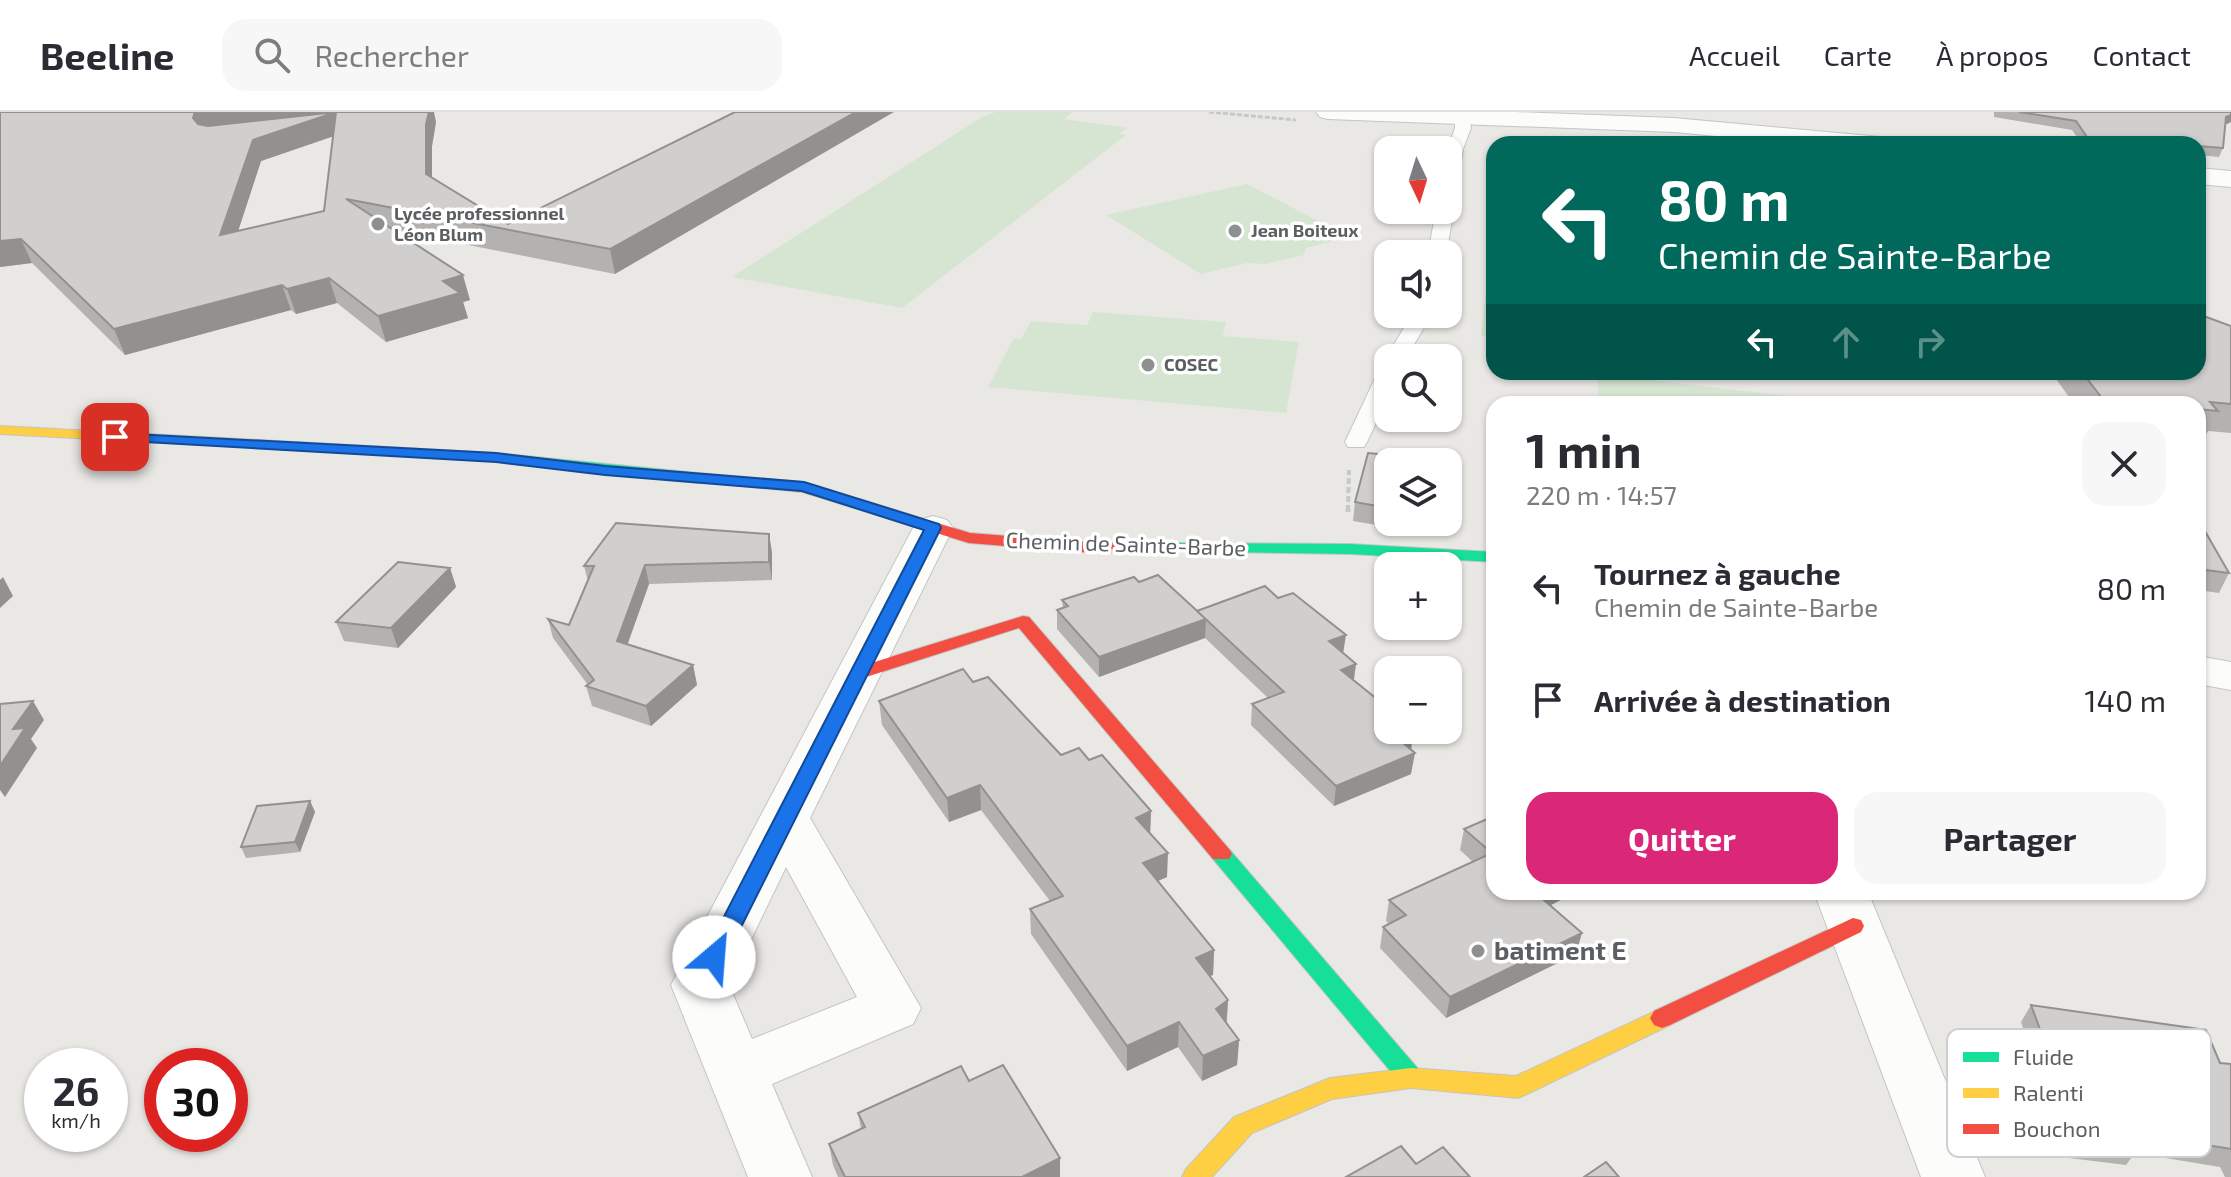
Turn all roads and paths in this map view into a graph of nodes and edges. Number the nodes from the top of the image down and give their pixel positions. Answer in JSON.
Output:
{"nodes":[{"id":1,"x":1328,"y":112,"type":"edge"},
{"id":2,"x":1592,"y":116,"type":"edge"},
{"id":3,"x":1462,"y":117,"type":"junction"},
{"id":4,"x":1460,"y":136,"type":"edge"},
{"id":5,"x":1798,"y":136,"type":"edge"},
{"id":6,"x":2206,"y":177,"type":"edge"},
{"id":7,"x":2231,"y":179,"type":"edge"},
{"id":8,"x":1374,"y":404,"type":"edge"},
{"id":9,"x":0,"y":430,"type":"edge"},
{"id":10,"x":1356,"y":442,"type":"joint"},
{"id":11,"x":933,"y":528,"type":"junction"},
{"id":12,"x":1350,"y":549,"type":"junction"},
{"id":13,"x":1486,"y":557,"type":"edge"},
{"id":14,"x":2206,"y":671,"type":"edge"},
{"id":15,"x":859,"y":673,"type":"junction"},
{"id":16,"x":2231,"y":676,"type":"edge"},
{"id":17,"x":785,"y":818,"type":"junction"},
{"id":18,"x":1847,"y":909,"type":"edge"},
{"id":19,"x":736,"y":1072,"type":"junction"},
{"id":20,"x":1411,"y":1078,"type":"junction"},
{"id":21,"x":780,"y":1177,"type":"edge"},
{"id":22,"x":1195,"y":1177,"type":"edge"},
{"id":23,"x":1953,"y":1177,"type":"edge"}],
"edges":[{"from":1,"to":3,"type":"street"},
{"from":2,"to":3,"type":"street"},
{"from":2,"to":5,"type":"street"},
{"from":3,"to":4,"type":"lane"},
{"from":6,"to":7,"type":"street"},
{"from":8,"to":10,"type":"lane"},
{"from":9,"to":11,"type":"street","name":"Chemin de Sainte-Barbe"},
{"from":10,"to":12,"type":"path"},
{"from":11,"to":12,"type":"street","name":"Chemin de Sainte-Barbe"},
{"from":11,"to":15,"type":"street"},
{"from":12,"to":13,"type":"street","name":"Chemin de Sainte-Barbe"},
{"from":14,"to":16,"type":"street"},
{"from":15,"to":17,"type":"street"},
{"from":15,"to":20,"type":"street"},
{"from":17,"to":19,"type":"street"},
{"from":17,"to":19,"type":"street"},
{"from":18,"to":20,"type":"street"},
{"from":18,"to":23,"type":"street"},
{"from":19,"to":21,"type":"street"},
{"from":20,"to":22,"type":"street"}]}
